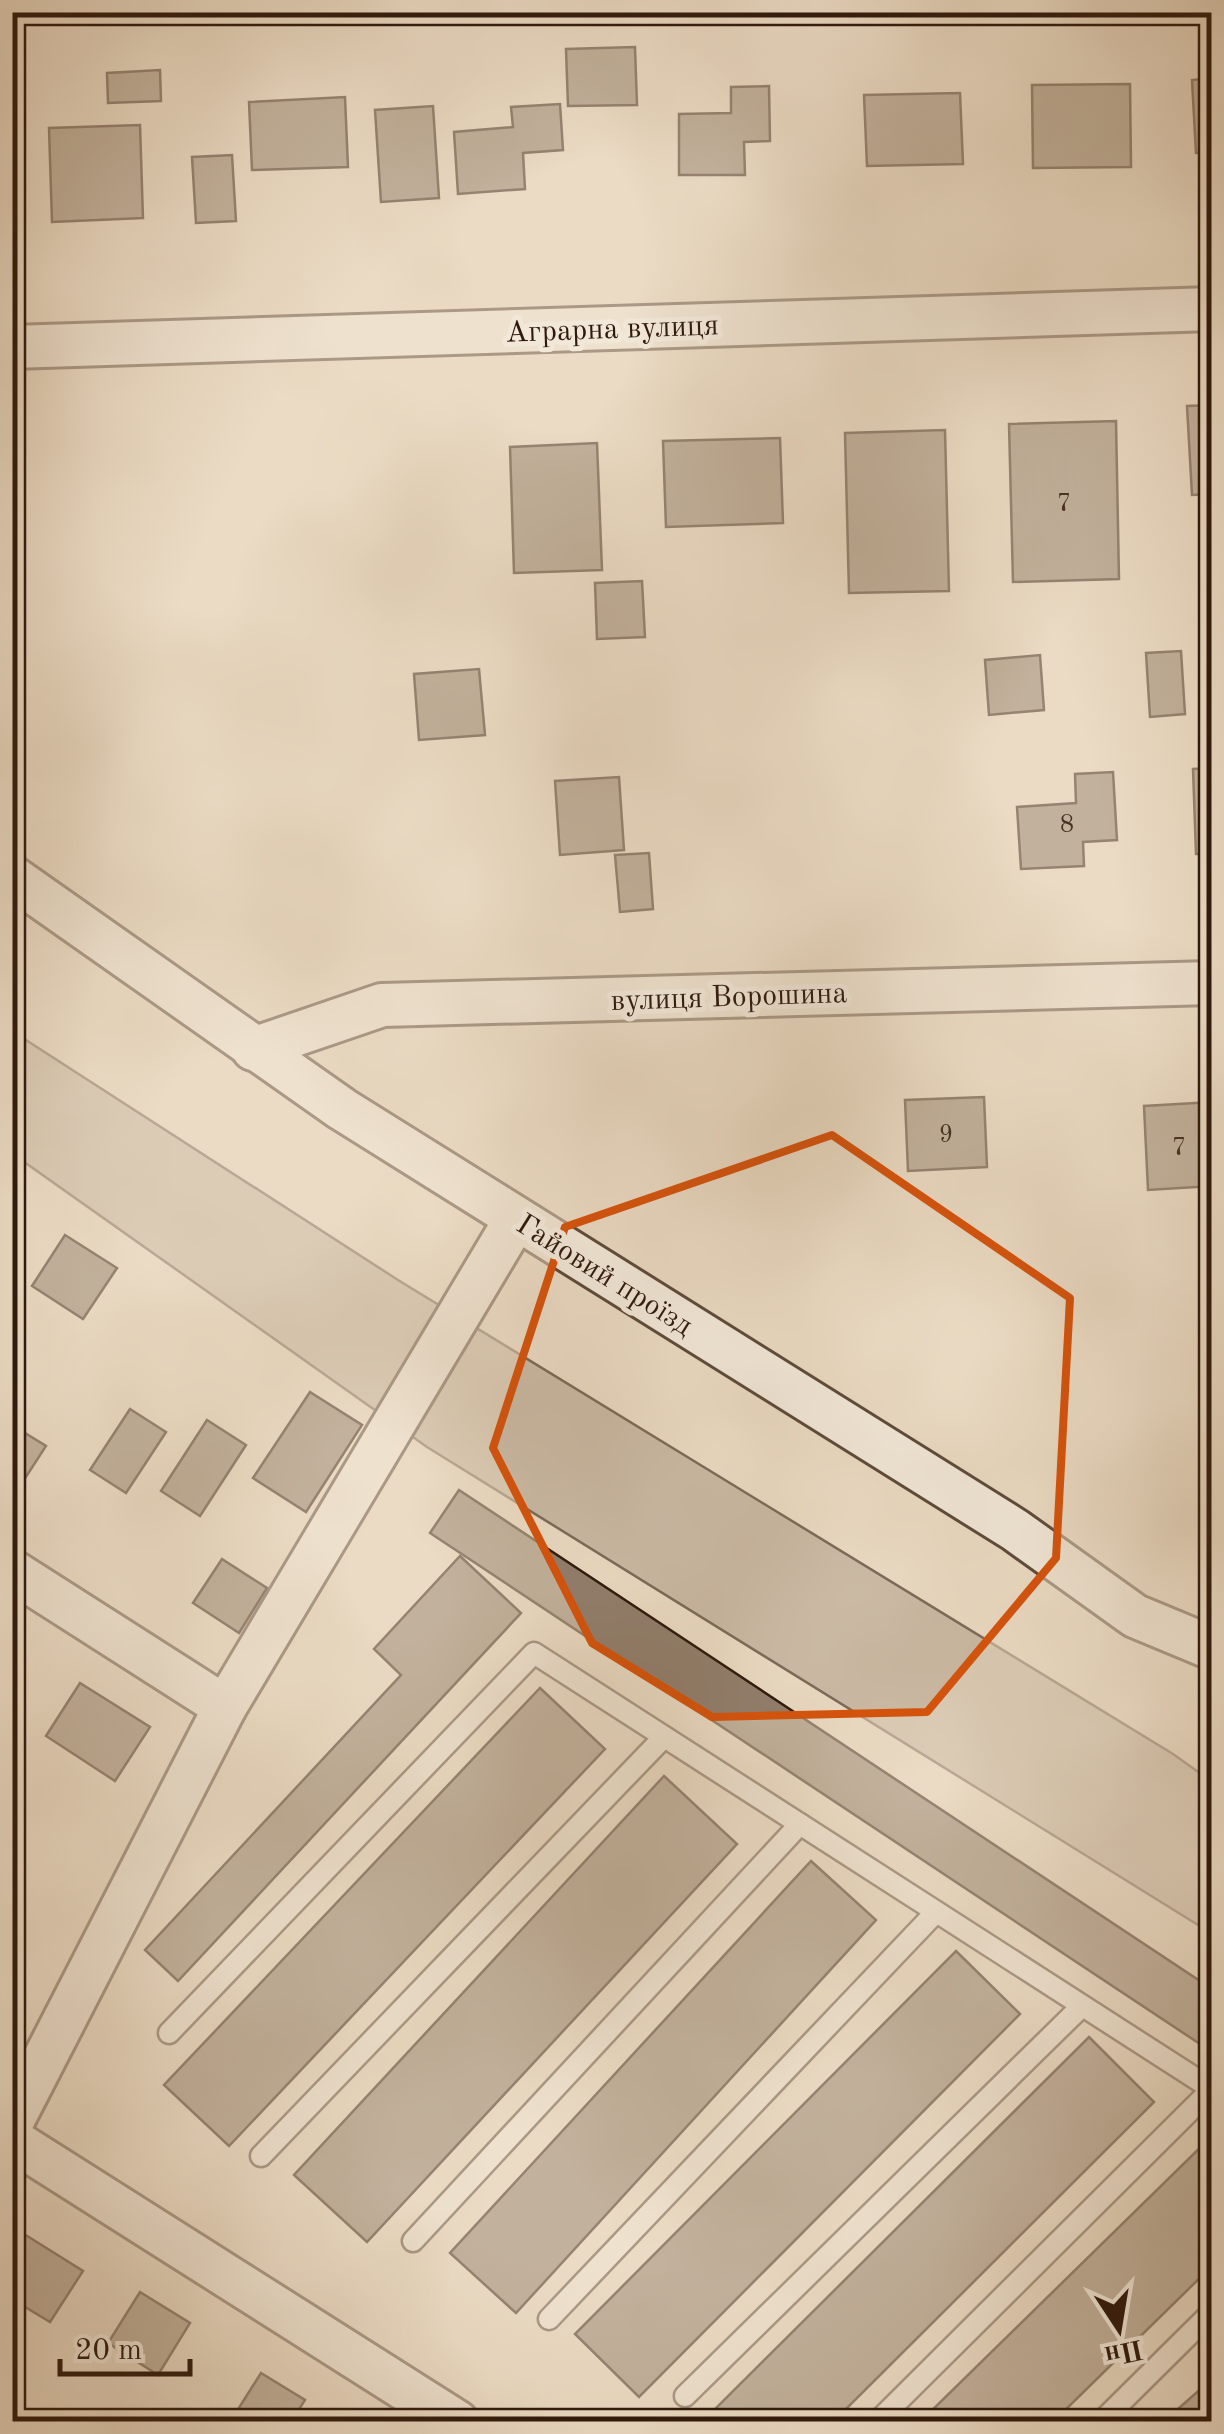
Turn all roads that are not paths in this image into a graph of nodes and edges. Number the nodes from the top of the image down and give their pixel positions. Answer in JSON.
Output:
{"nodes":[{"id":1,"x":1212,"y":309,"type":"edge"},
{"id":2,"x":12,"y":347,"type":"edge"},
{"id":3,"x":12,"y":877,"type":"edge"},
{"id":4,"x":1212,"y":983,"type":"edge"},
{"id":5,"x":253,"y":1049,"type":"junction"},
{"id":6,"x":516,"y":1218,"type":"junction"},
{"id":7,"x":12,"y":1571,"type":"edge"},
{"id":8,"x":1212,"y":1648,"type":"edge"},
{"id":9,"x":225,"y":1707,"type":"junction"},
{"id":10,"x":664,"y":1737,"type":"junction"},
{"id":11,"x":800,"y":1824,"type":"junction"},
{"id":12,"x":936,"y":1912,"type":"junction"},
{"id":13,"x":1082,"y":2006,"type":"junction"},
{"id":14,"x":169,"y":2033,"type":"dead end"},
{"id":15,"x":1212,"y":2089,"type":"edge"},
{"id":16,"x":12,"y":2122,"type":"edge"},
{"id":17,"x":12,"y":2140,"type":"edge"},
{"id":18,"x":261,"y":2156,"type":"dead end"},
{"id":19,"x":413,"y":2242,"type":"dead end"},
{"id":20,"x":1212,"y":2312,"type":"edge"},
{"id":21,"x":550,"y":2318,"type":"dead end"},
{"id":22,"x":685,"y":2396,"type":"dead end"},
{"id":23,"x":457,"y":2422,"type":"edge"},
{"id":24,"x":877,"y":2422,"type":"edge"},
{"id":25,"x":1101,"y":2422,"type":"edge"}],
"edges":[{"from":1,"to":2,"type":"street","name":"Аграрна вулиця"},
{"from":3,"to":5,"type":"street","name":"Гайовий проїзд"},
{"from":4,"to":5,"type":"street","name":"вулиця Ворошина"},
{"from":5,"to":6,"type":"street","name":"Гайовий проїзд"},
{"from":6,"to":8,"type":"street","name":"Гайовий проїзд"},
{"from":6,"to":9,"type":"street"},
{"from":7,"to":9,"type":"street"},
{"from":9,"to":16,"type":"street"},
{"from":10,"to":11,"type":"lane"},
{"from":10,"to":14,"type":"lane"},
{"from":10,"to":18,"type":"lane"},
{"from":11,"to":12,"type":"lane"},
{"from":11,"to":19,"type":"lane"},
{"from":12,"to":13,"type":"lane"},
{"from":12,"to":21,"type":"lane"},
{"from":13,"to":15,"type":"lane"},
{"from":13,"to":22,"type":"lane"},
{"from":15,"to":24,"type":"lane"},
{"from":17,"to":23,"type":"street"},
{"from":20,"to":25,"type":"lane"}]}
